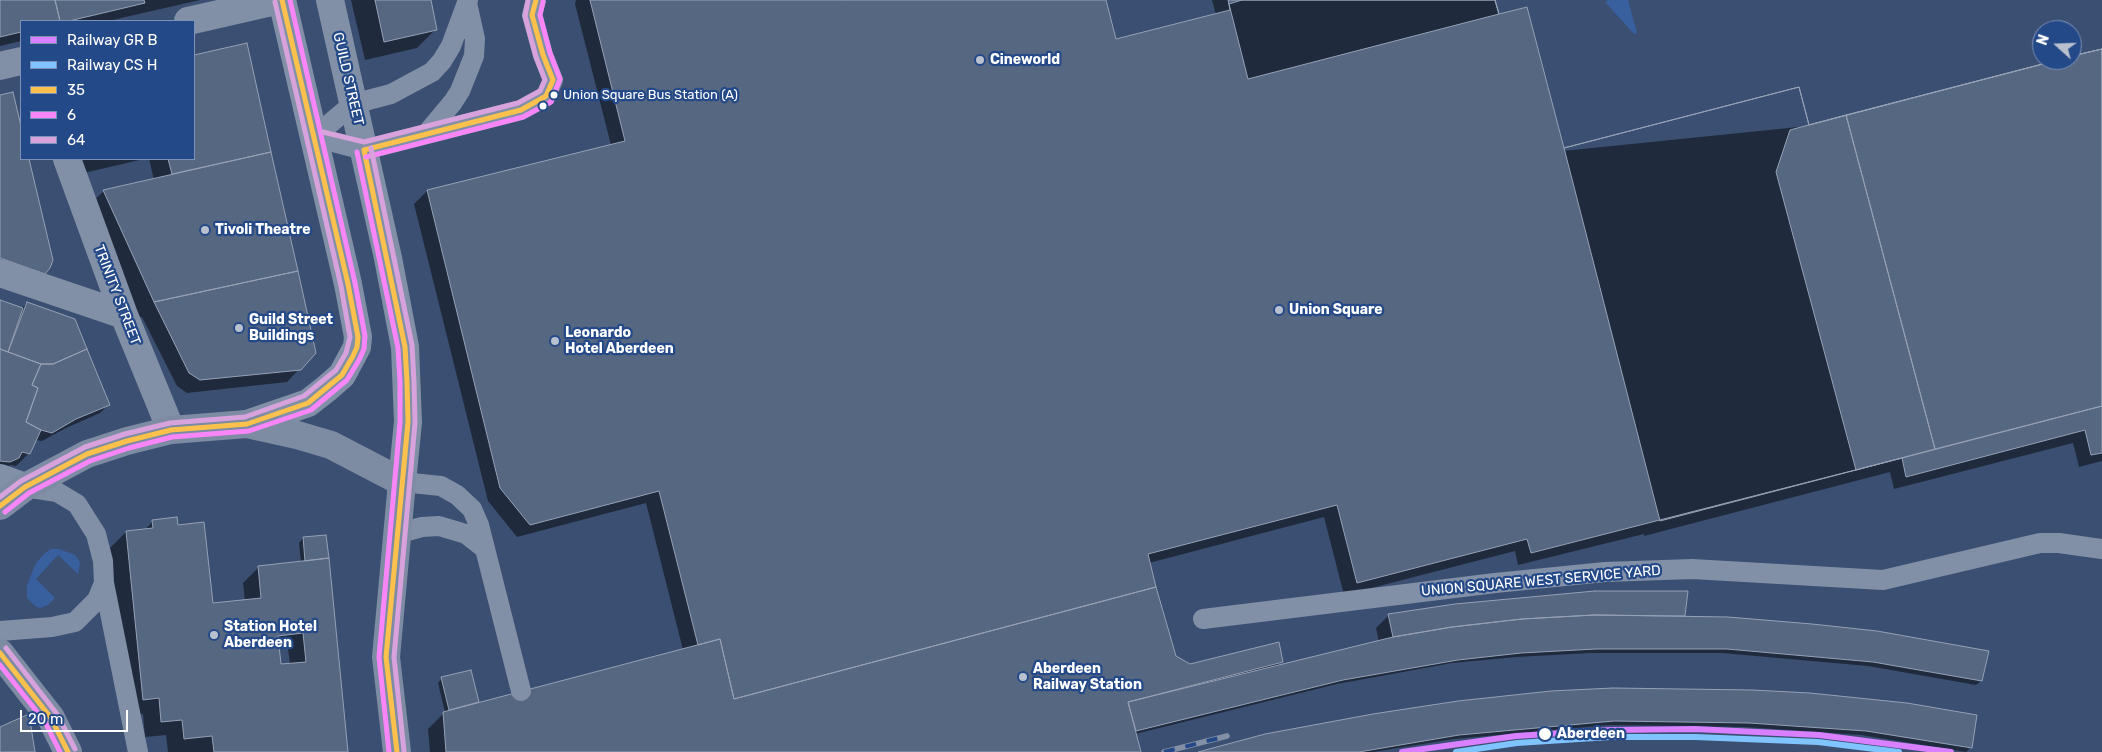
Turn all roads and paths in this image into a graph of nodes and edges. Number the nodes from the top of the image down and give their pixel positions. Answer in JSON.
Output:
{"nodes":[{"id":1,"x":281,"y":0,"type":"edge"},
{"id":2,"x":330,"y":0,"type":"edge"},
{"id":3,"x":536,"y":0,"type":"edge"},
{"id":4,"x":468,"y":2,"type":"edge"},
{"id":5,"x":192,"y":20,"type":"edge"},
{"id":6,"x":20,"y":61,"type":"edge"},
{"id":7,"x":0,"y":66,"type":"edge"},
{"id":8,"x":353,"y":104,"type":"junction"},
{"id":9,"x":428,"y":132,"type":"junction"},
{"id":10,"x":314,"y":137,"type":"junction"},
{"id":11,"x":364,"y":150,"type":"junction"},
{"id":12,"x":67,"y":160,"type":"edge"},
{"id":13,"x":0,"y":273,"type":"edge"},
{"id":14,"x":124,"y":315,"type":"junction"},
{"id":15,"x":247,"y":424,"type":"junction"},
{"id":16,"x":171,"y":430,"type":"junction"},
{"id":17,"x":0,"y":478,"type":"edge"},
{"id":18,"x":402,"y":482,"type":"junction"},
{"id":19,"x":25,"y":487,"type":"junction"},
{"id":20,"x":0,"y":506,"type":"edge"},
{"id":21,"x":396,"y":534,"type":"junction"},
{"id":22,"x":2094,"y":548,"type":"edge"},
{"id":23,"x":485,"y":549,"type":"junction"},
{"id":24,"x":104,"y":584,"type":"junction"},
{"id":25,"x":1203,"y":619,"type":"dead end"},
{"id":26,"x":0,"y":631,"type":"edge"},
{"id":27,"x":0,"y":652,"type":"edge"},
{"id":28,"x":520,"y":691,"type":"dead end"},
{"id":29,"x":68,"y":752,"type":"edge"},
{"id":30,"x":138,"y":752,"type":"edge"},
{"id":31,"x":397,"y":752,"type":"edge"}],
"edges":[{"from":1,"to":5,"type":"street"},
{"from":1,"to":10,"type":"street"},
{"from":2,"to":8,"type":"street","name":"GUILD STREET"},
{"from":3,"to":9,"type":"lane"},
{"from":4,"to":8,"type":"lane"},
{"from":4,"to":9,"type":"lane"},
{"from":6,"to":7,"type":"street"},
{"from":8,"to":10,"type":"lane"},
{"from":8,"to":11,"type":"street","name":"GUILD STREET"},
{"from":9,"to":11,"type":"lane"},
{"from":10,"to":11,"type":"lane"},
{"from":10,"to":15,"type":"street"},
{"from":11,"to":18,"type":"street","name":"GUILD STREET"},
{"from":12,"to":14,"type":"street","name":"TRINITY STREET"},
{"from":13,"to":14,"type":"street"},
{"from":14,"to":16,"type":"street","name":"TRINITY STREET"},
{"from":15,"to":16,"type":"main road"},
{"from":15,"to":18,"type":"main road"},
{"from":16,"to":19,"type":"main road"},
{"from":17,"to":19,"type":"street"},
{"from":18,"to":21,"type":"main road","name":"GUILD STREET"},
{"from":18,"to":23,"type":"lane"},
{"from":19,"to":20,"type":"main road"},
{"from":19,"to":24,"type":"lane"},
{"from":21,"to":23,"type":"lane"},
{"from":21,"to":31,"type":"main road","name":"GUILD STREET"},
{"from":22,"to":25,"type":"lane","name":"UNION SQUARE WEST SERVICE YARD"},
{"from":23,"to":28,"type":"lane"},
{"from":24,"to":26,"type":"lane"},
{"from":24,"to":30,"type":"lane"},
{"from":27,"to":29,"type":"main road"}]}
